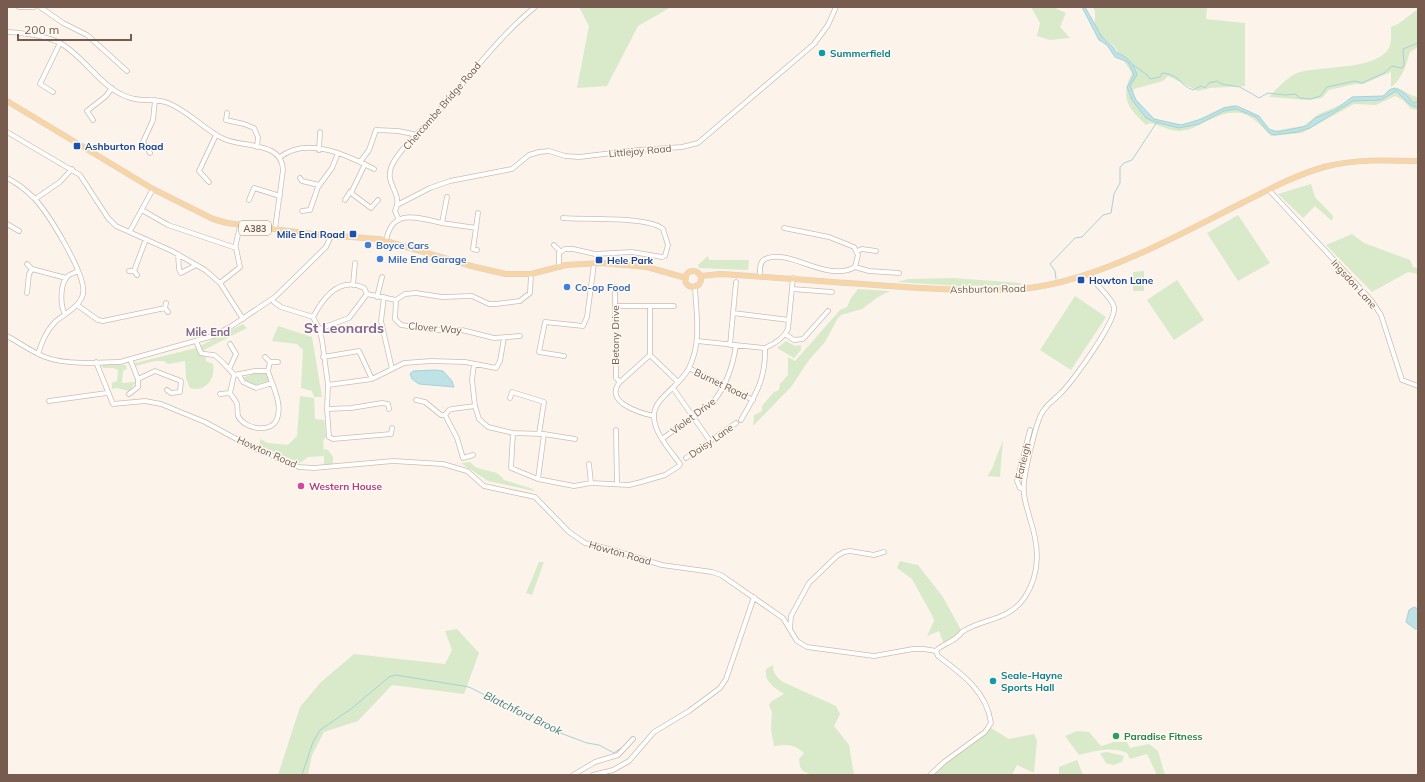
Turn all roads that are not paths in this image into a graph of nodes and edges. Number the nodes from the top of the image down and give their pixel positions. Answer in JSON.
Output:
{"nodes":[{"id":1,"x":19,"y":7,"type":"edge"},
{"id":2,"x":34,"y":7,"type":"edge"},
{"id":3,"x":40,"y":7,"type":"edge"},
{"id":4,"x":535,"y":7,"type":"edge"},
{"id":5,"x":836,"y":7,"type":"edge"},
{"id":6,"x":7,"y":32,"type":"edge"},
{"id":7,"x":60,"y":43,"type":"junction"},
{"id":8,"x":127,"y":71,"type":"dead end"},
{"id":9,"x":112,"y":88,"type":"junction"},
{"id":10,"x":53,"y":92,"type":"dead end"},
{"id":11,"x":155,"y":100,"type":"junction"},
{"id":12,"x":7,"y":101,"type":"edge"},
{"id":13,"x":227,"y":113,"type":"dead end"},
{"id":14,"x":93,"y":120,"type":"dead end"},
{"id":15,"x":7,"y":132,"type":"edge"},
{"id":16,"x":320,"y":132,"type":"dead end"},
{"id":17,"x":412,"y":134,"type":"dead end"},
{"id":18,"x":216,"y":135,"type":"junction"},
{"id":19,"x":257,"y":147,"type":"junction"},
{"id":20,"x":319,"y":150,"type":"junction"},
{"id":21,"x":150,"y":153,"type":"dead end"},
{"id":22,"x":338,"y":153,"type":"junction"},
{"id":23,"x":280,"y":157,"type":"junction"},
{"id":24,"x":1418,"y":161,"type":"edge"},
{"id":25,"x":362,"y":163,"type":"junction"},
{"id":26,"x":72,"y":169,"type":"junction"},
{"id":27,"x":374,"y":170,"type":"dead end"},
{"id":28,"x":7,"y":178,"type":"edge"},
{"id":29,"x":300,"y":178,"type":"dead end"},
{"id":30,"x":209,"y":182,"type":"dead end"},
{"id":31,"x":319,"y":185,"type":"junction"},
{"id":32,"x":153,"y":189,"type":"junction"},
{"id":33,"x":1269,"y":190,"type":"junction"},
{"id":34,"x":350,"y":192,"type":"junction"},
{"id":35,"x":280,"y":196,"type":"junction"},
{"id":36,"x":446,"y":197,"type":"dead end"},
{"id":37,"x":35,"y":199,"type":"junction"},
{"id":38,"x":249,"y":200,"type":"dead end"},
{"id":39,"x":346,"y":200,"type":"dead end"},
{"id":40,"x":378,"y":200,"type":"dead end"},
{"id":41,"x":398,"y":204,"type":"junction"},
{"id":42,"x":142,"y":210,"type":"junction"},
{"id":43,"x":302,"y":211,"type":"dead end"},
{"id":44,"x":478,"y":213,"type":"dead end"},
{"id":45,"x":563,"y":218,"type":"dead end"},
{"id":46,"x":399,"y":220,"type":"junction"},
{"id":47,"x":442,"y":223,"type":"junction"},
{"id":48,"x":7,"y":224,"type":"edge"},
{"id":49,"x":240,"y":226,"type":"junction"},
{"id":50,"x":476,"y":228,"type":"junction"},
{"id":51,"x":784,"y":228,"type":"dead end"},
{"id":52,"x":276,"y":229,"type":"junction"},
{"id":53,"x":130,"y":231,"type":"junction"},
{"id":54,"x":20,"y":232,"type":"dead end"},
{"id":55,"x":331,"y":236,"type":"junction"},
{"id":56,"x":146,"y":239,"type":"junction"},
{"id":57,"x":386,"y":241,"type":"junction"},
{"id":58,"x":554,"y":245,"type":"dead end"},
{"id":59,"x":235,"y":248,"type":"junction"},
{"id":60,"x":477,"y":250,"type":"dead end"},
{"id":61,"x":560,"y":251,"type":"junction"},
{"id":62,"x":857,"y":251,"type":"junction"},
{"id":63,"x":876,"y":251,"type":"dead end"},
{"id":64,"x":178,"y":254,"type":"junction"},
{"id":65,"x":355,"y":263,"type":"dead end"},
{"id":66,"x":27,"y":264,"type":"dead end"},
{"id":67,"x":594,"y":264,"type":"junction"},
{"id":68,"x":196,"y":265,"type":"junction"},
{"id":69,"x":559,"y":267,"type":"junction"},
{"id":70,"x":855,"y":267,"type":"junction"},
{"id":71,"x":32,"y":269,"type":"junction"},
{"id":72,"x":78,"y":271,"type":"junction"},
{"id":73,"x":133,"y":272,"type":"dead end"},
{"id":74,"x":899,"y":273,"type":"dead end"},
{"id":75,"x":531,"y":274,"type":"junction"},
{"id":76,"x":1089,"y":274,"type":"junction"},
{"id":77,"x":382,"y":276,"type":"dead end"},
{"id":78,"x":701,"y":276,"type":"junction"},
{"id":79,"x":760,"y":276,"type":"junction"},
{"id":80,"x":66,"y":278,"type":"junction"},
{"id":81,"x":686,"y":278,"type":"junction"},
{"id":82,"x":793,"y":278,"type":"junction"},
{"id":83,"x":736,"y":282,"type":"dead end"},
{"id":84,"x":220,"y":283,"type":"junction"},
{"id":85,"x":353,"y":285,"type":"junction"},
{"id":86,"x":695,"y":286,"type":"junction"},
{"id":87,"x":615,"y":287,"type":"dead end"},
{"id":88,"x":792,"y":289,"type":"junction"},
{"id":89,"x":832,"y":292,"type":"dead end"},
{"id":90,"x":27,"y":293,"type":"dead end"},
{"id":91,"x":367,"y":294,"type":"junction"},
{"id":92,"x":377,"y":297,"type":"junction"},
{"id":93,"x":384,"y":297,"type":"junction"},
{"id":94,"x":396,"y":300,"type":"junction"},
{"id":95,"x":274,"y":302,"type":"dead end"},
{"id":96,"x":77,"y":305,"type":"junction"},
{"id":97,"x":615,"y":306,"type":"junction"},
{"id":98,"x":650,"y":306,"type":"junction"},
{"id":99,"x":674,"y":306,"type":"dead end"},
{"id":100,"x":166,"y":308,"type":"dead end"},
{"id":101,"x":828,"y":311,"type":"dead end"},
{"id":102,"x":733,"y":313,"type":"junction"},
{"id":103,"x":64,"y":314,"type":"junction"},
{"id":104,"x":312,"y":318,"type":"junction"},
{"id":105,"x":243,"y":319,"type":"junction"},
{"id":106,"x":789,"y":320,"type":"junction"},
{"id":107,"x":319,"y":329,"type":"junction"},
{"id":108,"x":785,"y":334,"type":"junction"},
{"id":109,"x":7,"y":336,"type":"edge"},
{"id":110,"x":520,"y":336,"type":"dead end"},
{"id":111,"x":504,"y":338,"type":"junction"},
{"id":112,"x":196,"y":341,"type":"junction"},
{"id":113,"x":697,"y":341,"type":"junction"},
{"id":114,"x":230,"y":344,"type":"dead end"},
{"id":115,"x":730,"y":345,"type":"junction"},
{"id":116,"x":736,"y":345,"type":"junction"},
{"id":117,"x":765,"y":348,"type":"junction"},
{"id":118,"x":38,"y":354,"type":"junction"},
{"id":119,"x":650,"y":354,"type":"junction"},
{"id":120,"x":564,"y":356,"type":"dead end"},
{"id":121,"x":265,"y":357,"type":"dead end"},
{"id":122,"x":323,"y":357,"type":"junction"},
{"id":123,"x":130,"y":360,"type":"junction"},
{"id":124,"x":96,"y":362,"type":"junction"},
{"id":125,"x":270,"y":362,"type":"junction"},
{"id":126,"x":278,"y":362,"type":"dead end"},
{"id":127,"x":474,"y":364,"type":"junction"},
{"id":128,"x":230,"y":367,"type":"junction"},
{"id":129,"x":689,"y":368,"type":"junction"},
{"id":130,"x":392,"y":369,"type":"junction"},
{"id":131,"x":268,"y":371,"type":"junction"},
{"id":132,"x":234,"y":375,"type":"junction"},
{"id":133,"x":240,"y":375,"type":"junction"},
{"id":134,"x":138,"y":379,"type":"junction"},
{"id":135,"x":372,"y":379,"type":"junction"},
{"id":136,"x":620,"y":382,"type":"junction"},
{"id":137,"x":678,"y":382,"type":"junction"},
{"id":138,"x":272,"y":383,"type":"junction"},
{"id":139,"x":328,"y":385,"type":"junction"},
{"id":140,"x":724,"y":386,"type":"junction"},
{"id":141,"x":1418,"y":386,"type":"edge"},
{"id":142,"x":673,"y":388,"type":"junction"},
{"id":143,"x":167,"y":390,"type":"dead end"},
{"id":144,"x":107,"y":393,"type":"junction"},
{"id":145,"x":129,"y":394,"type":"dead end"},
{"id":146,"x":220,"y":394,"type":"dead end"},
{"id":147,"x":230,"y":394,"type":"junction"},
{"id":148,"x":510,"y":398,"type":"dead end"},
{"id":149,"x":416,"y":400,"type":"dead end"},
{"id":150,"x":753,"y":400,"type":"junction"},
{"id":151,"x":49,"y":401,"type":"dead end"},
{"id":152,"x":475,"y":406,"type":"junction"},
{"id":153,"x":327,"y":409,"type":"junction"},
{"id":154,"x":389,"y":409,"type":"dead end"},
{"id":155,"x":445,"y":415,"type":"junction"},
{"id":156,"x":654,"y":416,"type":"junction"},
{"id":157,"x":694,"y":416,"type":"junction"},
{"id":158,"x":741,"y":420,"type":"dead end"},
{"id":159,"x":736,"y":423,"type":"dead end"},
{"id":160,"x":392,"y":428,"type":"dead end"},
{"id":161,"x":616,"y":430,"type":"dead end"},
{"id":162,"x":1030,"y":430,"type":"dead end"},
{"id":163,"x":513,"y":433,"type":"junction"},
{"id":164,"x":539,"y":434,"type":"junction"},
{"id":165,"x":544,"y":434,"type":"junction"},
{"id":166,"x":575,"y":439,"type":"dead end"},
{"id":167,"x":662,"y":439,"type":"junction"},
{"id":168,"x":710,"y":441,"type":"junction"},
{"id":169,"x":473,"y":456,"type":"dead end"},
{"id":170,"x":686,"y":458,"type":"dead end"},
{"id":171,"x":589,"y":464,"type":"dead end"},
{"id":172,"x":538,"y":479,"type":"junction"},
{"id":173,"x":591,"y":483,"type":"junction"},
{"id":174,"x":617,"y":483,"type":"junction"},
{"id":175,"x":1023,"y":489,"type":"junction"},
{"id":176,"x":884,"y":552,"type":"dead end"},
{"id":177,"x":754,"y":598,"type":"junction"},
{"id":178,"x":791,"y":616,"type":"junction"},
{"id":179,"x":783,"y":618,"type":"junction"},
{"id":180,"x":790,"y":629,"type":"junction"},
{"id":181,"x":936,"y":651,"type":"junction"},
{"id":182,"x":633,"y":739,"type":"dead end"},
{"id":183,"x":573,"y":775,"type":"edge"},
{"id":184,"x":593,"y":775,"type":"edge"},
{"id":185,"x":930,"y":775,"type":"edge"}],
"edges":[{"from":1,"to":2,"type":"street"},
{"from":3,"to":8,"type":"street"},
{"from":4,"to":41,"type":"street","name":"Chercombe Bridge Road"},
{"from":5,"to":41,"type":"street","name":"Littlejoy Road"},
{"from":6,"to":7,"type":"street"},
{"from":7,"to":9,"type":"street"},
{"from":7,"to":10,"type":"street"},
{"from":9,"to":11,"type":"street"},
{"from":9,"to":14,"type":"street"},
{"from":11,"to":18,"type":"street"},
{"from":11,"to":21,"type":"street"},
{"from":12,"to":32,"type":"main road","name":"Ashburton Road","number":"A383"},
{"from":13,"to":19,"type":"street"},
{"from":15,"to":26,"type":"street"},
{"from":16,"to":20,"type":"street"},
{"from":17,"to":25,"type":"street"},
{"from":18,"to":19,"type":"street"},
{"from":18,"to":30,"type":"street"},
{"from":19,"to":23,"type":"street"},
{"from":20,"to":22,"type":"street"},
{"from":20,"to":23,"type":"street"},
{"from":22,"to":25,"type":"street"},
{"from":22,"to":31,"type":"street"},
{"from":23,"to":35,"type":"street"},
{"from":24,"to":33,"type":"main road","name":"Ashburton Road","number":"A383"},
{"from":25,"to":27,"type":"street"},
{"from":25,"to":34,"type":"street"},
{"from":26,"to":37,"type":"street"},
{"from":26,"to":53,"type":"street"},
{"from":28,"to":37,"type":"street"},
{"from":29,"to":31,"type":"street"},
{"from":31,"to":43,"type":"street"},
{"from":32,"to":42,"type":"street"},
{"from":32,"to":49,"type":"main road","name":"Ashburton Road","number":"A383"},
{"from":33,"to":76,"type":"main road","name":"Ashburton Road","number":"A383"},
{"from":33,"to":141,"type":"street","name":"Ingsdon Lane"},
{"from":34,"to":39,"type":"street"},
{"from":34,"to":40,"type":"street"},
{"from":35,"to":38,"type":"street"},
{"from":35,"to":52,"type":"street"},
{"from":36,"to":47,"type":"street"},
{"from":37,"to":72,"type":"street"},
{"from":41,"to":46,"type":"street","name":"Chercombe Bridge Road"},
{"from":42,"to":53,"type":"street"},
{"from":42,"to":59,"type":"street"},
{"from":44,"to":50,"type":"street"},
{"from":45,"to":61,"type":"street"},
{"from":46,"to":47,"type":"street"},
{"from":46,"to":57,"type":"street"},
{"from":47,"to":50,"type":"street"},
{"from":48,"to":54,"type":"street"},
{"from":49,"to":52,"type":"main road","name":"Ashburton Road","number":"A383"},
{"from":49,"to":59,"type":"street"},
{"from":50,"to":60,"type":"street"},
{"from":51,"to":62,"type":"street"},
{"from":52,"to":55,"type":"main road","name":"Ashburton Road","number":"A383"},
{"from":53,"to":56,"type":"street"},
{"from":55,"to":57,"type":"main road","name":"Ashburton Road","number":"A383"},
{"from":55,"to":105,"type":"street"},
{"from":56,"to":64,"type":"street"},
{"from":56,"to":73,"type":"street"},
{"from":57,"to":75,"type":"main road","name":"Ashburton Road","number":"A383"},
{"from":58,"to":61,"type":"street"},
{"from":59,"to":84,"type":"street"},
{"from":61,"to":69,"type":"street"},
{"from":62,"to":63,"type":"street"},
{"from":62,"to":70,"type":"street"},
{"from":64,"to":68,"type":"street"},
{"from":64,"to":68,"type":"street"},
{"from":65,"to":85,"type":"street"},
{"from":66,"to":71,"type":"street"},
{"from":67,"to":69,"type":"main road","name":"Ashburton Road","number":"A383"},
{"from":67,"to":81,"type":"main road","name":"Ashburton Road","number":"A383"},
{"from":67,"to":120,"type":"street"},
{"from":68,"to":84,"type":"street"},
{"from":69,"to":75,"type":"main road","name":"Ashburton Road","number":"A383"},
{"from":70,"to":74,"type":"street"},
{"from":70,"to":79,"type":"street"},
{"from":71,"to":80,"type":"street"},
{"from":71,"to":90,"type":"street"},
{"from":72,"to":80,"type":"street"},
{"from":72,"to":96,"type":"street"},
{"from":75,"to":94,"type":"street"},
{"from":76,"to":82,"type":"main road","name":"Ashburton Road","number":"A383"},
{"from":76,"to":175,"type":"street"},
{"from":77,"to":92,"type":"street"},
{"from":78,"to":79,"type":"main road","name":"Ashburton Road","number":"A383"},
{"from":78,"to":81,"type":"main road","name":"Ashburton Road","number":"A383"},
{"from":78,"to":86,"type":"main road"},
{"from":79,"to":82,"type":"main road","name":"Ashburton Road","number":"A383"},
{"from":80,"to":103,"type":"street"},
{"from":81,"to":86,"type":"main road","name":"Ashburton Road","number":"A383"},
{"from":82,"to":88,"type":"street"},
{"from":83,"to":102,"type":"street"},
{"from":84,"to":105,"type":"street"},
{"from":85,"to":91,"type":"street"},
{"from":85,"to":104,"type":"street"},
{"from":86,"to":113,"type":"street"},
{"from":87,"to":97,"type":"street","name":"Betony Drive"},
{"from":88,"to":89,"type":"street"},
{"from":88,"to":106,"type":"street"},
{"from":91,"to":92,"type":"street"},
{"from":91,"to":107,"type":"street"},
{"from":92,"to":93,"type":"street"},
{"from":93,"to":94,"type":"street"},
{"from":93,"to":130,"type":"street"},
{"from":94,"to":111,"type":"street","name":"Clover Way"},
{"from":95,"to":104,"type":"street"},
{"from":96,"to":100,"type":"street"},
{"from":96,"to":103,"type":"street"},
{"from":97,"to":98,"type":"street"},
{"from":97,"to":136,"type":"street","name":"Betony Drive"},
{"from":98,"to":99,"type":"street"},
{"from":98,"to":119,"type":"street"},
{"from":101,"to":108,"type":"street"},
{"from":102,"to":106,"type":"street"},
{"from":102,"to":115,"type":"street"},
{"from":103,"to":118,"type":"street"},
{"from":104,"to":107,"type":"street"},
{"from":105,"to":112,"type":"street"},
{"from":106,"to":108,"type":"street"},
{"from":107,"to":122,"type":"street"},
{"from":108,"to":117,"type":"street"},
{"from":109,"to":118,"type":"street"},
{"from":110,"to":111,"type":"street","name":"Clover Way"},
{"from":111,"to":127,"type":"street"},
{"from":112,"to":123,"type":"street"},
{"from":112,"to":128,"type":"street"},
{"from":113,"to":115,"type":"street"},
{"from":113,"to":129,"type":"street"},
{"from":114,"to":128,"type":"street"},
{"from":115,"to":116,"type":"street"},
{"from":116,"to":117,"type":"street"},
{"from":116,"to":140,"type":"street","name":"Violet Drive"},
{"from":117,"to":150,"type":"street","name":"Daisy Lane"},
{"from":118,"to":124,"type":"street"},
{"from":119,"to":136,"type":"street"},
{"from":119,"to":137,"type":"street"},
{"from":121,"to":125,"type":"street"},
{"from":122,"to":135,"type":"street"},
{"from":122,"to":139,"type":"street"},
{"from":123,"to":124,"type":"street"},
{"from":123,"to":134,"type":"street"},
{"from":124,"to":144,"type":"street","name":"Howton Road"},
{"from":125,"to":126,"type":"street"},
{"from":125,"to":131,"type":"street"},
{"from":127,"to":130,"type":"street"},
{"from":127,"to":152,"type":"street"},
{"from":128,"to":132,"type":"street"},
{"from":129,"to":137,"type":"street"},
{"from":129,"to":140,"type":"street","name":"Burnet Road"},
{"from":130,"to":135,"type":"street"},
{"from":131,"to":133,"type":"street"},
{"from":131,"to":138,"type":"street"},
{"from":132,"to":133,"type":"street"},
{"from":132,"to":147,"type":"street"},
{"from":133,"to":138,"type":"street"},
{"from":134,"to":143,"type":"street"},
{"from":134,"to":145,"type":"street"},
{"from":135,"to":139,"type":"street"},
{"from":136,"to":156,"type":"street"},
{"from":137,"to":142,"type":"street"},
{"from":138,"to":147,"type":"street"},
{"from":139,"to":153,"type":"street"},
{"from":140,"to":150,"type":"street","name":"Burnet Road"},
{"from":140,"to":157,"type":"street","name":"Violet Drive"},
{"from":142,"to":156,"type":"street"},
{"from":142,"to":157,"type":"street"},
{"from":144,"to":151,"type":"street"},
{"from":144,"to":177,"type":"street","name":"Howton Road"},
{"from":146,"to":147,"type":"street"},
{"from":148,"to":164,"type":"street"},
{"from":149,"to":155,"type":"street"},
{"from":150,"to":158,"type":"street","name":"Daisy Lane"},
{"from":152,"to":155,"type":"street"},
{"from":152,"to":163,"type":"street"},
{"from":153,"to":154,"type":"street"},
{"from":153,"to":160,"type":"street"},
{"from":155,"to":169,"type":"street"},
{"from":156,"to":167,"type":"street"},
{"from":157,"to":167,"type":"street","name":"Violet Drive"},
{"from":157,"to":168,"type":"street"},
{"from":159,"to":168,"type":"street","name":"Daisy Lane"},
{"from":161,"to":174,"type":"street"},
{"from":162,"to":175,"type":"street","name":"Farleigh"},
{"from":163,"to":164,"type":"street"},
{"from":163,"to":172,"type":"street"},
{"from":164,"to":165,"type":"street"},
{"from":165,"to":166,"type":"street"},
{"from":165,"to":172,"type":"street"},
{"from":167,"to":174,"type":"street"},
{"from":168,"to":170,"type":"street","name":"Daisy Lane"},
{"from":171,"to":173,"type":"street"},
{"from":172,"to":173,"type":"street"},
{"from":173,"to":174,"type":"street"},
{"from":175,"to":181,"type":"street"},
{"from":176,"to":178,"type":"street"},
{"from":177,"to":179,"type":"street","name":"Howton Road"},
{"from":177,"to":184,"type":"street"},
{"from":178,"to":179,"type":"street"},
{"from":178,"to":180,"type":"street"},
{"from":179,"to":180,"type":"street","name":"Howton Road"},
{"from":180,"to":181,"type":"street","name":"Howton Road"},
{"from":181,"to":185,"type":"street"},
{"from":182,"to":183,"type":"street"}]}
